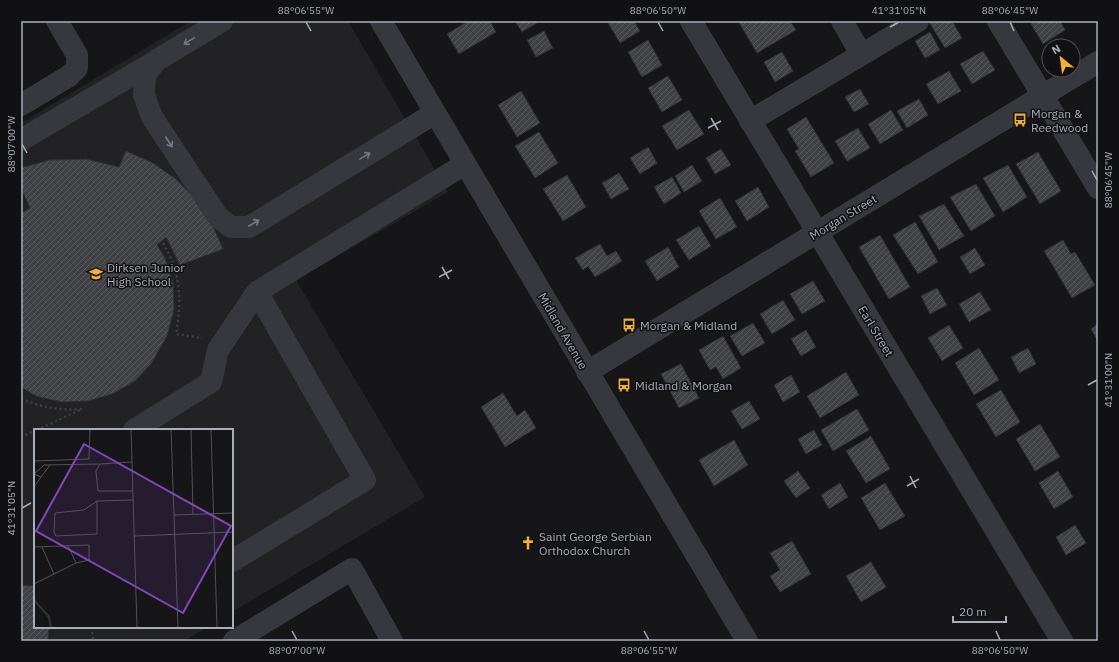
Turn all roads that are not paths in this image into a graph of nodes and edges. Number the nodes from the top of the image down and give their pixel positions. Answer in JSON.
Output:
{"nodes":[{"id":1,"x":57,"y":21,"type":"edge"},
{"id":2,"x":222,"y":21,"type":"edge"},
{"id":3,"x":381,"y":21,"type":"edge"},
{"id":4,"x":691,"y":21,"type":"edge"},
{"id":5,"x":842,"y":21,"type":"edge"},
{"id":6,"x":918,"y":21,"type":"edge"},
{"id":7,"x":998,"y":21,"type":"edge"},
{"id":8,"x":861,"y":54,"type":"junction"},
{"id":9,"x":157,"y":60,"type":"junction"},
{"id":10,"x":1098,"y":62,"type":"edge"},
{"id":11,"x":1042,"y":96,"type":"junction"},
{"id":12,"x":21,"y":106,"type":"edge"},
{"id":13,"x":435,"y":113,"type":"junction"},
{"id":14,"x":750,"y":121,"type":"junction"},
{"id":15,"x":21,"y":140,"type":"edge"},
{"id":16,"x":465,"y":164,"type":"junction"},
{"id":17,"x":1098,"y":188,"type":"edge"},
{"id":18,"x":817,"y":232,"type":"junction"},
{"id":19,"x":257,"y":292,"type":"junction"},
{"id":20,"x":587,"y":372,"type":"junction"},
{"id":21,"x":136,"y":429,"type":"edge"},
{"id":22,"x":233,"y":560,"type":"edge"},
{"id":23,"x":234,"y":641,"type":"edge"},
{"id":24,"x":392,"y":641,"type":"edge"},
{"id":25,"x":747,"y":641,"type":"edge"},
{"id":26,"x":1062,"y":641,"type":"edge"}],
"edges":[{"from":1,"to":12,"type":"street"},
{"from":2,"to":9,"type":"street","one_way":true},
{"from":3,"to":13,"type":"street","name":"Midland Avenue"},
{"from":4,"to":14,"type":"street","name":"Earl Street"},
{"from":5,"to":8,"type":"street"},
{"from":6,"to":8,"type":"street"},
{"from":7,"to":11,"type":"street"},
{"from":8,"to":14,"type":"street"},
{"from":9,"to":13,"type":"street","one_way":true},
{"from":9,"to":15,"type":"street"},
{"from":10,"to":11,"type":"street","name":"Morgan Street"},
{"from":11,"to":17,"type":"street"},
{"from":11,"to":18,"type":"street","name":"Morgan Street"},
{"from":13,"to":16,"type":"street","name":"Midland Avenue"},
{"from":14,"to":18,"type":"street","name":"Earl Street"},
{"from":16,"to":19,"type":"street"},
{"from":16,"to":20,"type":"street","name":"Midland Avenue"},
{"from":18,"to":20,"type":"street","name":"Morgan Street"},
{"from":18,"to":26,"type":"street","name":"Earl Street"},
{"from":19,"to":21,"type":"street"},
{"from":19,"to":22,"type":"street"},
{"from":20,"to":25,"type":"street","name":"Midland Avenue"},
{"from":23,"to":24,"type":"street"}]}
